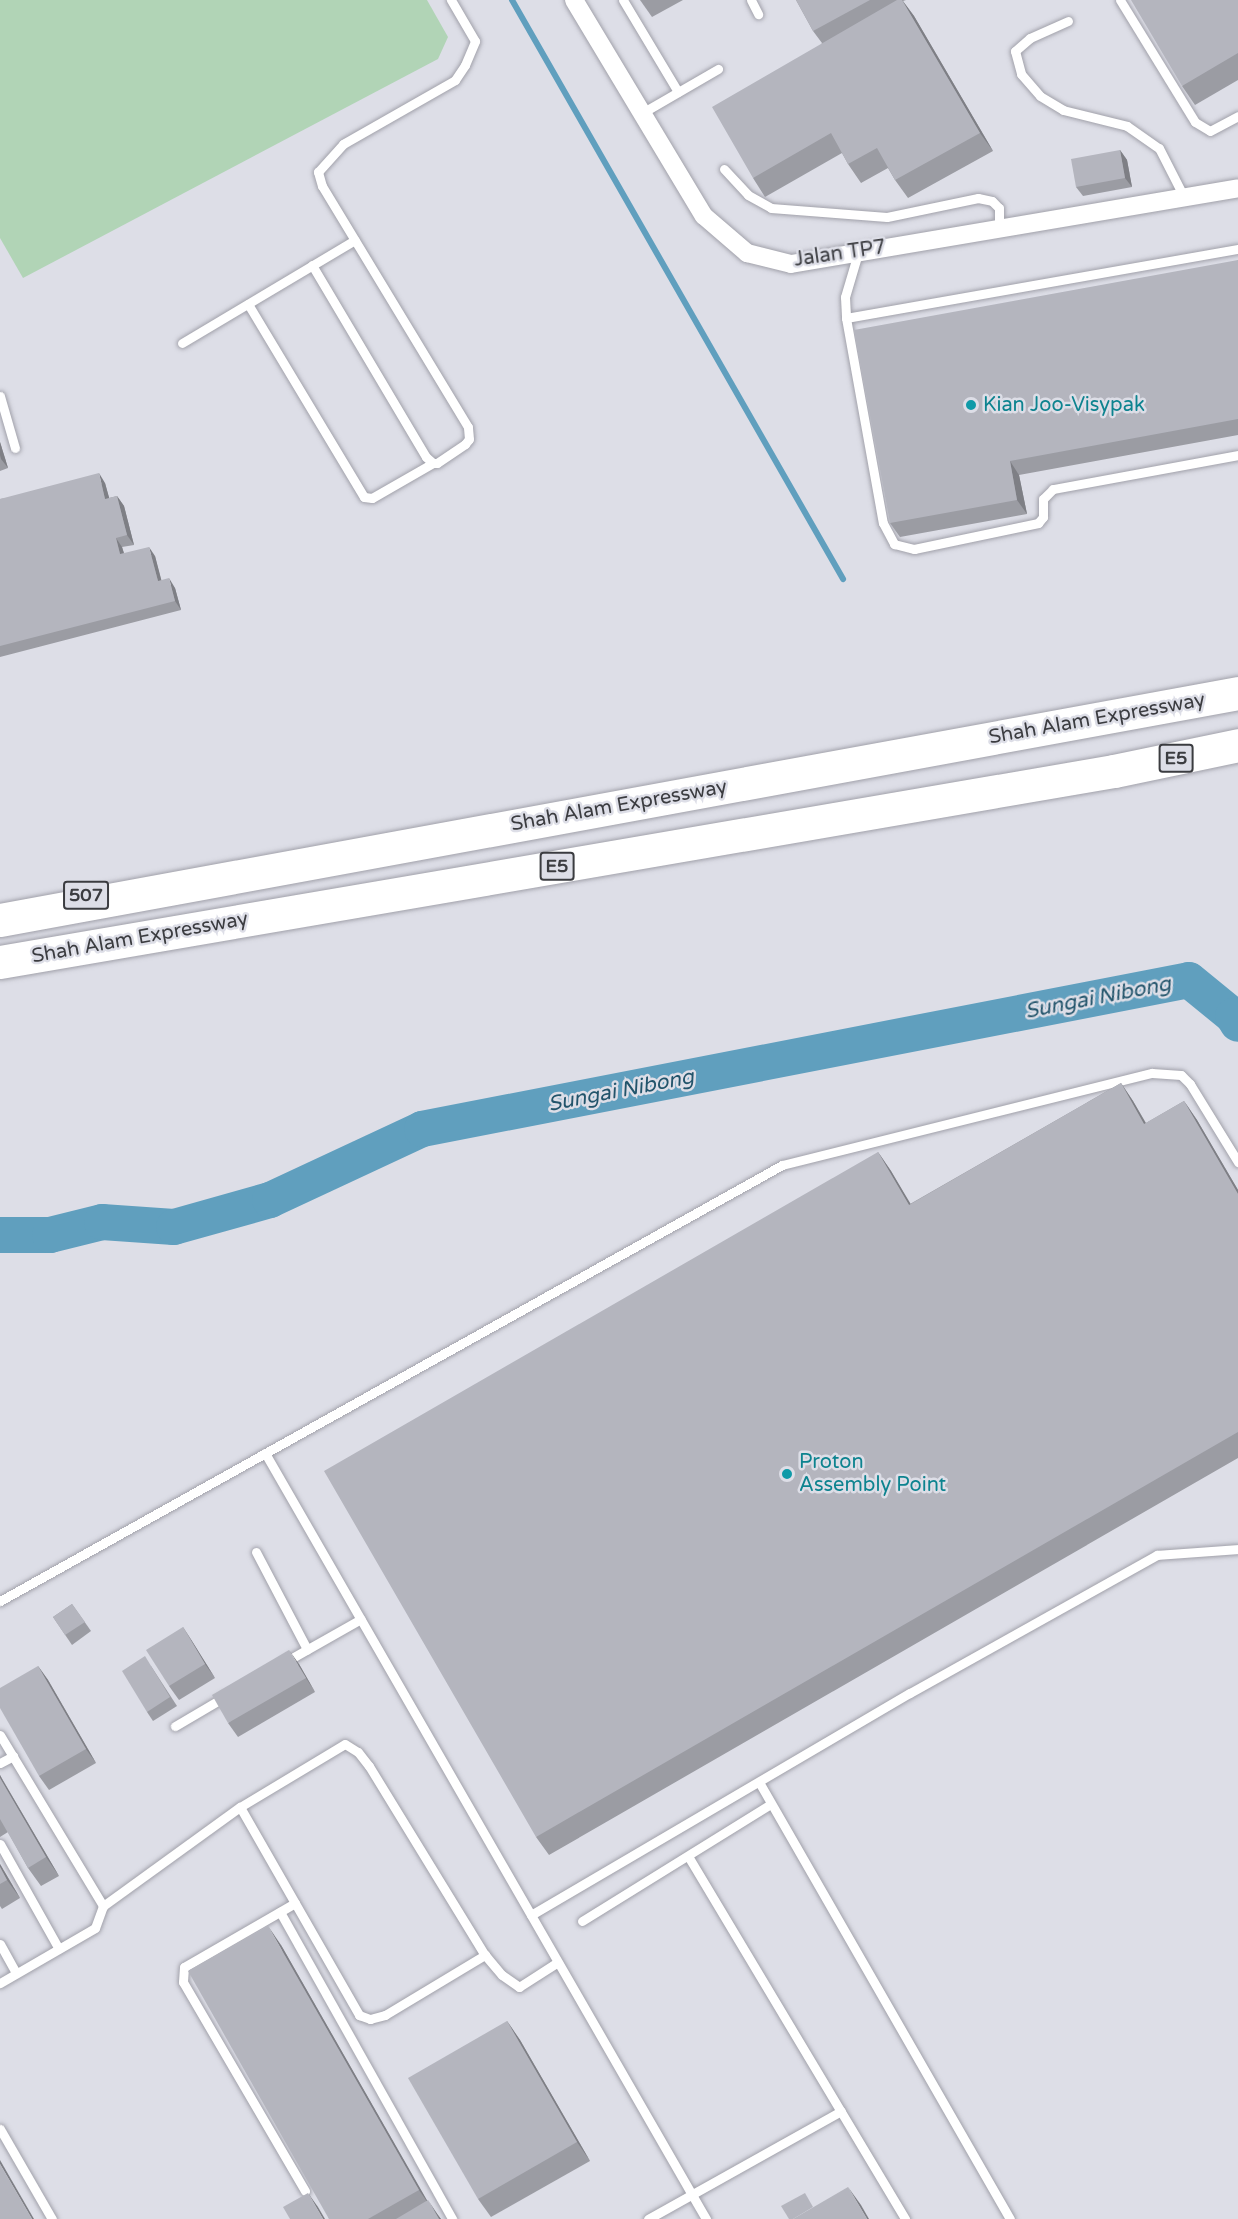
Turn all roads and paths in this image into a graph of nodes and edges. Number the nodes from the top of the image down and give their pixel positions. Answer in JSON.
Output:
{"nodes":[{"id":1,"x":451,"y":0,"type":"edge"},
{"id":2,"x":574,"y":0,"type":"edge"},
{"id":3,"x":624,"y":0,"type":"edge"},
{"id":4,"x":751,"y":0,"type":"edge"},
{"id":5,"x":1120,"y":0,"type":"edge"},
{"id":6,"x":759,"y":14,"type":"dead end"},
{"id":7,"x":1068,"y":21,"type":"dead end"},
{"id":8,"x":718,"y":69,"type":"dead end"},
{"id":9,"x":678,"y":92,"type":"junction"},
{"id":10,"x":642,"y":113,"type":"junction"},
{"id":11,"x":1238,"y":116,"type":"edge"},
{"id":12,"x":724,"y":169,"type":"dead end"},
{"id":13,"x":1238,"y":188,"type":"edge"},
{"id":14,"x":1184,"y":197,"type":"junction"},
{"id":15,"x":999,"y":228,"type":"junction"},
{"id":16,"x":355,"y":240,"type":"junction"},
{"id":17,"x":1238,"y":249,"type":"edge"},
{"id":18,"x":858,"y":253,"type":"junction"},
{"id":19,"x":312,"y":265,"type":"junction"},
{"id":20,"x":248,"y":304,"type":"junction"},
{"id":21,"x":846,"y":318,"type":"junction"},
{"id":22,"x":182,"y":343,"type":"dead end"},
{"id":23,"x":0,"y":396,"type":"edge"},
{"id":24,"x":15,"y":448,"type":"dead end"},
{"id":25,"x":1238,"y":455,"type":"edge"},
{"id":26,"x":433,"y":463,"type":"junction"},
{"id":27,"x":1238,"y":693,"type":"edge"},
{"id":28,"x":1238,"y":745,"type":"edge"},
{"id":29,"x":1238,"y":764,"type":"edge"},
{"id":30,"x":1114,"y":771,"type":"junction"},
{"id":31,"x":171,"y":888,"type":"junction"},
{"id":32,"x":0,"y":902,"type":"edge"},
{"id":33,"x":0,"y":920,"type":"edge"},
{"id":34,"x":0,"y":962,"type":"edge"},
{"id":35,"x":1238,"y":1162,"type":"edge"},
{"id":36,"x":266,"y":1453,"type":"junction"},
{"id":37,"x":1238,"y":1549,"type":"edge"},
{"id":38,"x":256,"y":1552,"type":"dead end"},
{"id":39,"x":0,"y":1601,"type":"edge"},
{"id":40,"x":361,"y":1619,"type":"junction"},
{"id":41,"x":307,"y":1650,"type":"junction"},
{"id":42,"x":276,"y":1667,"type":"edge"},
{"id":43,"x":236,"y":1690,"type":"edge"},
{"id":44,"x":175,"y":1726,"type":"dead end"},
{"id":45,"x":0,"y":1736,"type":"edge"},
{"id":46,"x":13,"y":1756,"type":"junction"},
{"id":47,"x":0,"y":1764,"type":"edge"},
{"id":48,"x":759,"y":1782,"type":"junction"},
{"id":49,"x":771,"y":1804,"type":"junction"},
{"id":50,"x":240,"y":1807,"type":"junction"},
{"id":51,"x":0,"y":1844,"type":"edge"},
{"id":52,"x":688,"y":1856,"type":"junction"},
{"id":53,"x":295,"y":1903,"type":"junction"},
{"id":54,"x":104,"y":1906,"type":"junction"},
{"id":55,"x":280,"y":1912,"type":"junction"},
{"id":56,"x":531,"y":1915,"type":"junction"},
{"id":57,"x":582,"y":1921,"type":"dead end"},
{"id":58,"x":0,"y":1944,"type":"edge"},
{"id":59,"x":58,"y":1949,"type":"junction"},
{"id":60,"x":485,"y":1955,"type":"junction"},
{"id":61,"x":558,"y":1962,"type":"junction"},
{"id":62,"x":16,"y":1973,"type":"junction"},
{"id":63,"x":0,"y":1983,"type":"edge"},
{"id":64,"x":841,"y":2111,"type":"junction"},
{"id":65,"x":0,"y":2129,"type":"edge"},
{"id":66,"x":305,"y":2190,"type":"edge"},
{"id":67,"x":691,"y":2194,"type":"junction"},
{"id":68,"x":52,"y":2219,"type":"edge"},
{"id":69,"x":452,"y":2219,"type":"edge"},
{"id":70,"x":648,"y":2219,"type":"edge"},
{"id":71,"x":706,"y":2219,"type":"edge"},
{"id":72,"x":905,"y":2219,"type":"edge"},
{"id":73,"x":1010,"y":2219,"type":"edge"}],
"edges":[{"from":1,"to":16,"type":"lane"},
{"from":2,"to":10,"type":"street","name":"Jalan TP7"},
{"from":3,"to":9,"type":"lane"},
{"from":4,"to":6,"type":"lane"},
{"from":5,"to":11,"type":"lane"},
{"from":7,"to":14,"type":"lane"},
{"from":8,"to":9,"type":"lane"},
{"from":9,"to":10,"type":"lane"},
{"from":10,"to":18,"type":"street","name":"Jalan TP7"},
{"from":12,"to":15,"type":"lane"},
{"from":13,"to":14,"type":"street","name":"Jalan TP7"},
{"from":14,"to":15,"type":"street","name":"Jalan TP7"},
{"from":15,"to":18,"type":"street","name":"Jalan TP7"},
{"from":16,"to":19,"type":"lane"},
{"from":16,"to":26,"type":"lane"},
{"from":17,"to":21,"type":"lane"},
{"from":18,"to":21,"type":"lane"},
{"from":19,"to":20,"type":"lane"},
{"from":19,"to":26,"type":"lane"},
{"from":20,"to":22,"type":"lane"},
{"from":20,"to":26,"type":"lane"},
{"from":21,"to":25,"type":"lane"},
{"from":23,"to":24,"type":"lane"},
{"from":27,"to":31,"type":"highway","name":"Shah Alam Expressway"},
{"from":28,"to":30,"type":"highway","name":"Shah Alam Expressway","number":"E5"},
{"from":29,"to":30,"type":"highway"},
{"from":30,"to":34,"type":"highway","name":"Shah Alam Expressway","number":"E5"},
{"from":31,"to":32,"type":"highway","number":"507"},
{"from":31,"to":33,"type":"highway","name":"Shah Alam Expressway"},
{"from":35,"to":36,"type":"lane"},
{"from":36,"to":39,"type":"lane"},
{"from":36,"to":40,"type":"lane"},
{"from":37,"to":48,"type":"lane"},
{"from":38,"to":41,"type":"lane"},
{"from":40,"to":41,"type":"lane"},
{"from":40,"to":56,"type":"lane"},
{"from":41,"to":42,"type":"lane"},
{"from":43,"to":44,"type":"lane"},
{"from":45,"to":46,"type":"lane"},
{"from":46,"to":47,"type":"lane"},
{"from":46,"to":54,"type":"lane"},
{"from":48,"to":49,"type":"lane"},
{"from":48,"to":56,"type":"lane"},
{"from":49,"to":52,"type":"lane"},
{"from":49,"to":73,"type":"lane"},
{"from":50,"to":53,"type":"lane"},
{"from":50,"to":54,"type":"lane"},
{"from":50,"to":60,"type":"lane"},
{"from":51,"to":59,"type":"lane"},
{"from":52,"to":57,"type":"lane"},
{"from":52,"to":64,"type":"lane"},
{"from":53,"to":55,"type":"lane"},
{"from":53,"to":60,"type":"lane"},
{"from":54,"to":59,"type":"lane"},
{"from":55,"to":66,"type":"lane"},
{"from":55,"to":69,"type":"lane"},
{"from":56,"to":61,"type":"lane"},
{"from":58,"to":62,"type":"lane"},
{"from":59,"to":62,"type":"lane"},
{"from":60,"to":61,"type":"lane"},
{"from":61,"to":67,"type":"lane"},
{"from":62,"to":63,"type":"lane"},
{"from":64,"to":67,"type":"lane"},
{"from":64,"to":72,"type":"lane"},
{"from":65,"to":68,"type":"lane"},
{"from":67,"to":70,"type":"lane"},
{"from":67,"to":71,"type":"lane"}]}
